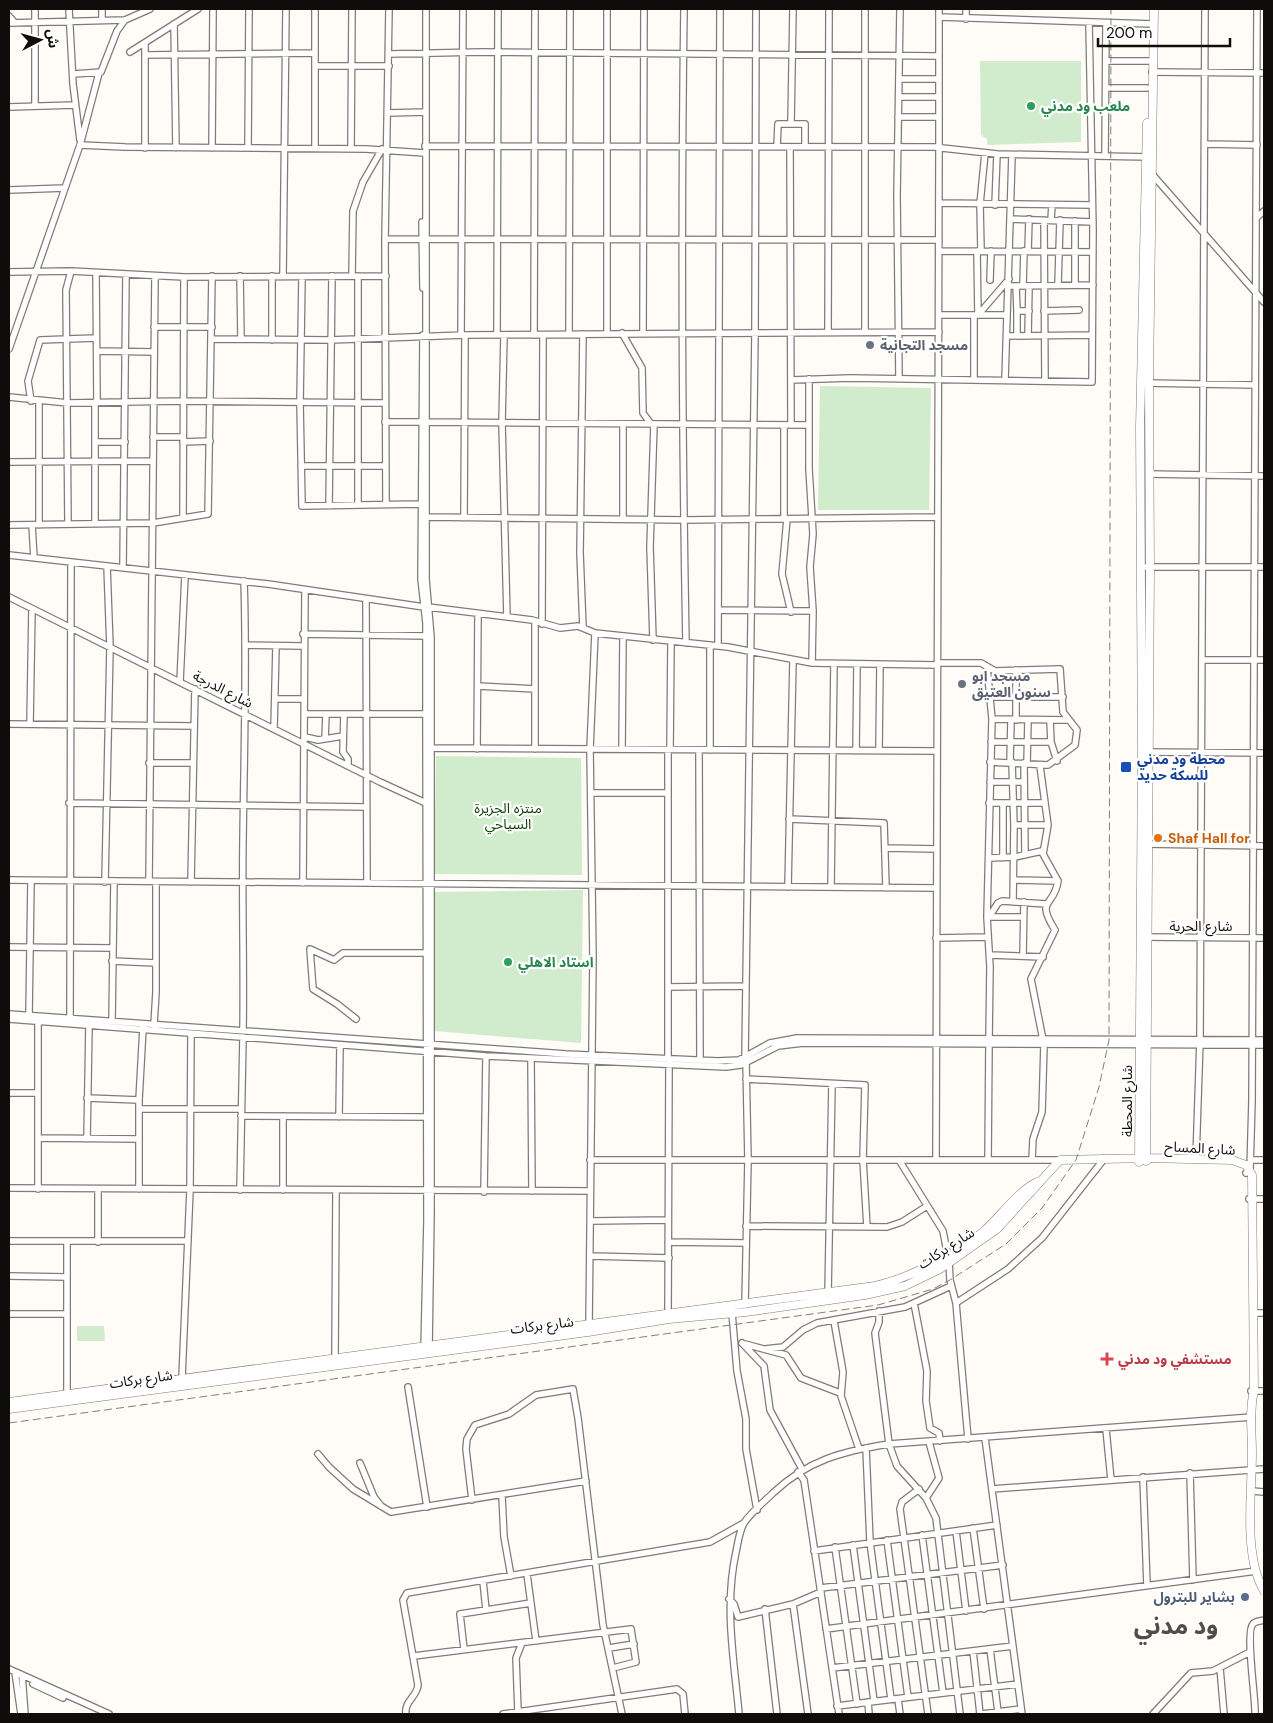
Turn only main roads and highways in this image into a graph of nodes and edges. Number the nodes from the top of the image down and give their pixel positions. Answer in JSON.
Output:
{"nodes":[{"id":1,"x":1149,"y":9,"type":"edge"},
{"id":2,"x":1154,"y":9,"type":"edge"},
{"id":3,"x":1151,"y":24,"type":"junction"},
{"id":4,"x":1148,"y":157,"type":"junction"},
{"id":5,"x":1145,"y":383,"type":"junction"},
{"id":6,"x":1146,"y":567,"type":"junction"},
{"id":7,"x":1143,"y":1160,"type":"junction"},
{"id":8,"x":1248,"y":1171,"type":"junction"},
{"id":9,"x":948,"y":1258,"type":"junction"},
{"id":10,"x":1251,"y":1282,"type":"junction"},
{"id":11,"x":427,"y":1350,"type":"junction"},
{"id":12,"x":1252,"y":1393,"type":"junction"},
{"id":13,"x":9,"y":1402,"type":"edge"},
{"id":14,"x":9,"y":1409,"type":"edge"},
{"id":15,"x":1264,"y":1590,"type":"edge"}],
"edges":[{"from":1,"to":3,"type":"main road"},
{"from":2,"to":3,"type":"main road"},
{"from":3,"to":4,"type":"main road"},
{"from":3,"to":4,"type":"main road"},
{"from":4,"to":5,"type":"main road"},
{"from":5,"to":6,"type":"main road"},
{"from":5,"to":6,"type":"main road"},
{"from":6,"to":7,"type":"main road","name":"شارع المحطة"},
{"from":7,"to":8,"type":"main road","name":"شارع المساح"},
{"from":7,"to":8,"type":"main road","name":"شارع المساح"},
{"from":7,"to":9,"type":"main road","name":"شارع بركات"},
{"from":8,"to":10,"type":"main road"},
{"from":9,"to":11,"type":"main road","name":"شارع بركات"},
{"from":9,"to":11,"type":"main road","name":"شارع بركات"},
{"from":10,"to":12,"type":"main road"},
{"from":10,"to":12,"type":"main road"},
{"from":11,"to":13,"type":"main road","name":"شارع بركات"},
{"from":11,"to":14,"type":"main road","name":"شارع بركات"},
{"from":12,"to":15,"type":"main road"}]}
